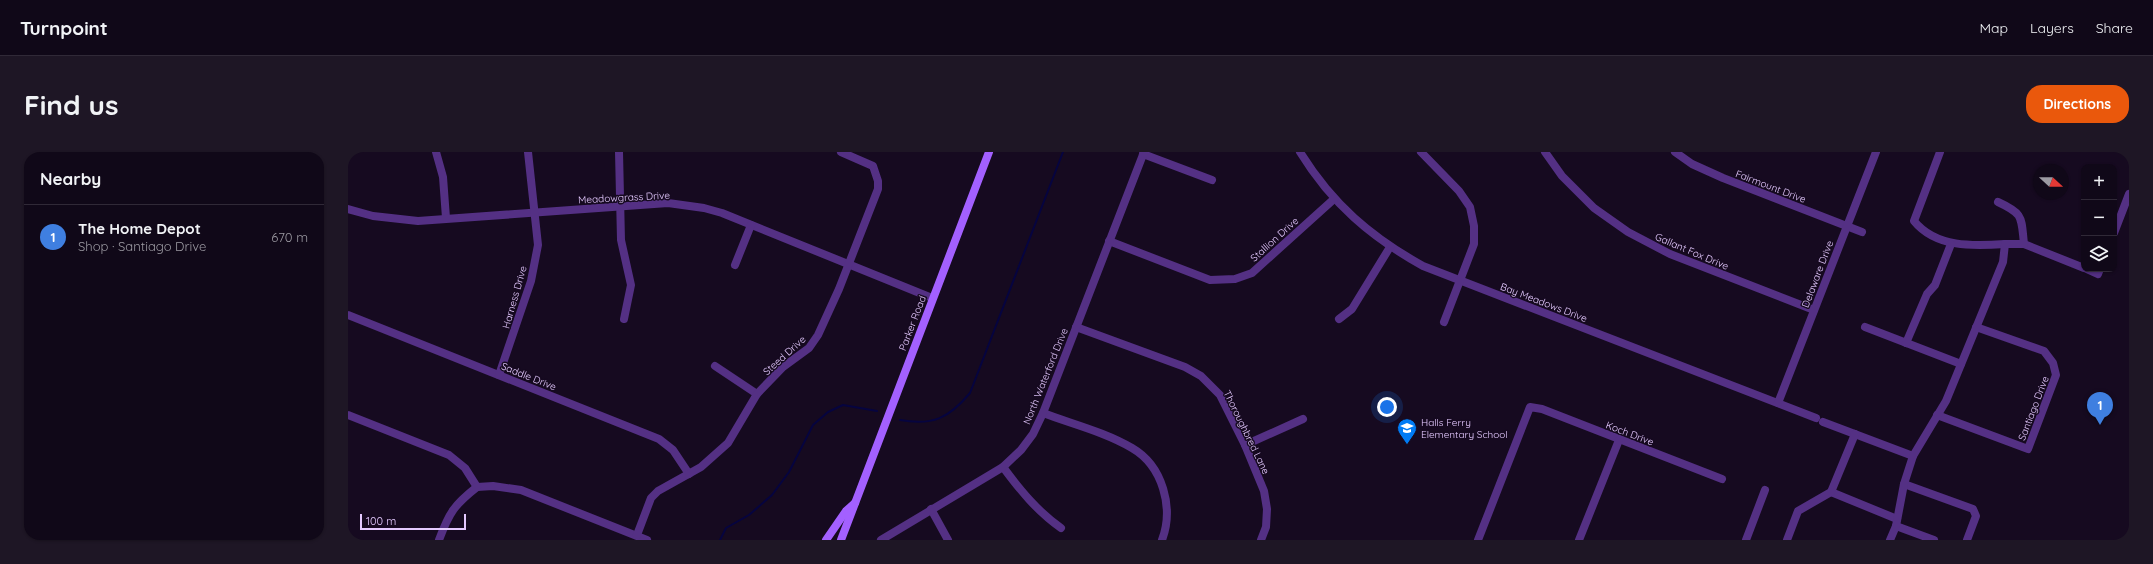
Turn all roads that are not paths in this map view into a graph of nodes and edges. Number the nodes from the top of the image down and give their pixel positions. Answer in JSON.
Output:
{"nodes":[{"id":1,"x":436,"y":152,"type":"edge"},
{"id":2,"x":528,"y":152,"type":"edge"},
{"id":3,"x":619,"y":152,"type":"edge"},
{"id":4,"x":840,"y":152,"type":"edge"},
{"id":5,"x":989,"y":152,"type":"edge"},
{"id":6,"x":1300,"y":152,"type":"edge"},
{"id":7,"x":1421,"y":152,"type":"edge"},
{"id":8,"x":1545,"y":152,"type":"edge"},
{"id":9,"x":1675,"y":152,"type":"edge"},
{"id":10,"x":1876,"y":152,"type":"edge"},
{"id":11,"x":1940,"y":152,"type":"edge"},
{"id":12,"x":1143,"y":153,"type":"edge"},
{"id":13,"x":1212,"y":180,"type":"dead end"},
{"id":14,"x":2129,"y":194,"type":"edge"},
{"id":15,"x":1334,"y":199,"type":"junction"},
{"id":16,"x":1998,"y":202,"type":"dead end"},
{"id":17,"x":619,"y":206,"type":"junction"},
{"id":18,"x":348,"y":209,"type":"edge"},
{"id":19,"x":535,"y":213,"type":"junction"},
{"id":20,"x":446,"y":218,"type":"junction"},
{"id":21,"x":751,"y":225,"type":"junction"},
{"id":22,"x":2117,"y":225,"type":"edge"},
{"id":23,"x":1846,"y":226,"type":"junction"},
{"id":24,"x":1862,"y":232,"type":"dead end"},
{"id":25,"x":1109,"y":241,"type":"junction"},
{"id":26,"x":1951,"y":244,"type":"junction"},
{"id":27,"x":2005,"y":244,"type":"junction"},
{"id":28,"x":2024,"y":244,"type":"junction"},
{"id":29,"x":1390,"y":247,"type":"junction"},
{"id":30,"x":848,"y":263,"type":"junction"},
{"id":31,"x":735,"y":265,"type":"dead end"},
{"id":32,"x":2081,"y":266,"type":"edge"},
{"id":33,"x":1459,"y":281,"type":"junction"},
{"id":34,"x":932,"y":298,"type":"junction"},
{"id":35,"x":1814,"y":310,"type":"junction"},
{"id":36,"x":348,"y":315,"type":"edge"},
{"id":37,"x":624,"y":319,"type":"dead end"},
{"id":38,"x":1339,"y":319,"type":"dead end"},
{"id":39,"x":1444,"y":322,"type":"dead end"},
{"id":40,"x":1076,"y":327,"type":"junction"},
{"id":41,"x":1865,"y":327,"type":"dead end"},
{"id":42,"x":1976,"y":327,"type":"junction"},
{"id":43,"x":1906,"y":344,"type":"junction"},
{"id":44,"x":1961,"y":364,"type":"junction"},
{"id":45,"x":715,"y":366,"type":"dead end"},
{"id":46,"x":499,"y":375,"type":"junction"},
{"id":47,"x":757,"y":394,"type":"junction"},
{"id":48,"x":1778,"y":403,"type":"junction"},
{"id":49,"x":1043,"y":413,"type":"junction"},
{"id":50,"x":348,"y":415,"type":"edge"},
{"id":51,"x":1937,"y":415,"type":"junction"},
{"id":52,"x":1304,"y":419,"type":"dead end"},
{"id":53,"x":1855,"y":434,"type":"junction"},
{"id":54,"x":1619,"y":440,"type":"junction"},
{"id":55,"x":1245,"y":445,"type":"junction"},
{"id":56,"x":1913,"y":456,"type":"junction"},
{"id":57,"x":1003,"y":467,"type":"junction"},
{"id":58,"x":689,"y":474,"type":"junction"},
{"id":59,"x":1722,"y":479,"type":"dead end"},
{"id":60,"x":1904,"y":484,"type":"junction"},
{"id":61,"x":478,"y":487,"type":"junction"},
{"id":62,"x":1765,"y":490,"type":"dead end"},
{"id":63,"x":1831,"y":492,"type":"junction"},
{"id":64,"x":856,"y":502,"type":"junction"},
{"id":65,"x":931,"y":509,"type":"junction"},
{"id":66,"x":1896,"y":523,"type":"junction"},
{"id":67,"x":1061,"y":528,"type":"dead end"},
{"id":68,"x":637,"y":535,"type":"junction"},
{"id":69,"x":439,"y":540,"type":"edge"},
{"id":70,"x":647,"y":540,"type":"edge"},
{"id":71,"x":826,"y":540,"type":"edge"},
{"id":72,"x":842,"y":540,"type":"edge"},
{"id":73,"x":881,"y":540,"type":"edge"},
{"id":74,"x":948,"y":540,"type":"edge"},
{"id":75,"x":1162,"y":540,"type":"edge"},
{"id":76,"x":1261,"y":540,"type":"edge"},
{"id":77,"x":1478,"y":540,"type":"edge"},
{"id":78,"x":1579,"y":540,"type":"edge"},
{"id":79,"x":1746,"y":540,"type":"edge"},
{"id":80,"x":1787,"y":540,"type":"edge"},
{"id":81,"x":1890,"y":540,"type":"edge"},
{"id":82,"x":1934,"y":540,"type":"edge"},
{"id":83,"x":1967,"y":540,"type":"edge"}],
"edges":[{"from":1,"to":20,"type":"street"},
{"from":2,"to":19,"type":"street","name":"Harness Drive"},
{"from":3,"to":17,"type":"street"},
{"from":4,"to":30,"type":"street","name":"Steed Drive"},
{"from":5,"to":34,"type":"main road","name":"Parker Road"},
{"from":6,"to":15,"type":"street","name":"Bay Meadows Drive"},
{"from":7,"to":33,"type":"street"},
{"from":8,"to":35,"type":"street","name":"Gallant Fox Drive"},
{"from":9,"to":23,"type":"street","name":"Fairmount Drive"},
{"from":10,"to":23,"type":"street","name":"Delaware Drive"},
{"from":11,"to":26,"type":"street"},
{"from":12,"to":13,"type":"street"},
{"from":12,"to":25,"type":"street","name":"North Waterford Drive"},
{"from":14,"to":22,"type":"street"},
{"from":15,"to":25,"type":"street","name":"Stallion Drive"},
{"from":15,"to":29,"type":"street","name":"Bay Meadows Drive"},
{"from":16,"to":28,"type":"street"},
{"from":17,"to":19,"type":"street","name":"Meadowgrass Drive"},
{"from":17,"to":21,"type":"street","name":"Meadowgrass Drive"},
{"from":17,"to":37,"type":"street"},
{"from":18,"to":20,"type":"street","name":"Meadowgrass Drive"},
{"from":19,"to":20,"type":"street","name":"Meadowgrass Drive"},
{"from":19,"to":46,"type":"street","name":"Harness Drive"},
{"from":21,"to":30,"type":"street","name":"Meadowgrass Drive"},
{"from":21,"to":31,"type":"street"},
{"from":23,"to":24,"type":"street","name":"Fairmount Drive"},
{"from":23,"to":35,"type":"street","name":"Delaware Drive"},
{"from":25,"to":40,"type":"street","name":"North Waterford Drive"},
{"from":26,"to":27,"type":"street"},
{"from":26,"to":43,"type":"street"},
{"from":27,"to":28,"type":"street"},
{"from":27,"to":42,"type":"street"},
{"from":28,"to":32,"type":"street"},
{"from":29,"to":33,"type":"street","name":"Bay Meadows Drive"},
{"from":29,"to":38,"type":"street"},
{"from":30,"to":34,"type":"street","name":"Meadowgrass Drive"},
{"from":30,"to":47,"type":"street","name":"Steed Drive"},
{"from":33,"to":39,"type":"street"},
{"from":33,"to":48,"type":"street","name":"Bay Meadows Drive"},
{"from":34,"to":64,"type":"main road","name":"Parker Road"},
{"from":35,"to":48,"type":"street","name":"Delaware Drive"},
{"from":36,"to":46,"type":"street","name":"Saddle Drive"},
{"from":40,"to":49,"type":"street","name":"North Waterford Drive"},
{"from":40,"to":55,"type":"street","name":"Thoroughbred Lane"},
{"from":41,"to":43,"type":"street"},
{"from":42,"to":44,"type":"street"},
{"from":42,"to":51,"type":"street","name":"Santiago Drive"},
{"from":43,"to":44,"type":"street"},
{"from":44,"to":51,"type":"street"},
{"from":45,"to":47,"type":"street"},
{"from":46,"to":58,"type":"street","name":"Saddle Drive"},
{"from":47,"to":58,"type":"street","name":"Steed Drive"},
{"from":48,"to":53,"type":"street","name":"Bay Meadows Drive"},
{"from":49,"to":57,"type":"street","name":"North Waterford Drive"},
{"from":49,"to":75,"type":"street"},
{"from":50,"to":61,"type":"street"},
{"from":51,"to":56,"type":"street"},
{"from":52,"to":55,"type":"street"},
{"from":53,"to":56,"type":"street","name":"Bay Meadows Drive"},
{"from":53,"to":63,"type":"street"},
{"from":54,"to":59,"type":"street","name":"Koch Drive"},
{"from":54,"to":77,"type":"street","name":"Koch Drive"},
{"from":54,"to":78,"type":"street"},
{"from":55,"to":76,"type":"street","name":"Thoroughbred Lane"},
{"from":56,"to":60,"type":"street"},
{"from":57,"to":65,"type":"street","name":"North Waterford Drive"},
{"from":57,"to":67,"type":"street"},
{"from":58,"to":68,"type":"street","name":"Steed Drive"},
{"from":60,"to":66,"type":"street"},
{"from":60,"to":83,"type":"street"},
{"from":61,"to":68,"type":"street"},
{"from":61,"to":69,"type":"street"},
{"from":62,"to":79,"type":"street"},
{"from":63,"to":66,"type":"street"},
{"from":63,"to":80,"type":"street"},
{"from":64,"to":71,"type":"main road","name":"Parker Road"},
{"from":64,"to":72,"type":"main road","name":"Parker Road"},
{"from":65,"to":73,"type":"street","name":"North Waterford Drive"},
{"from":65,"to":74,"type":"street"},
{"from":66,"to":81,"type":"street"},
{"from":66,"to":82,"type":"street"},
{"from":68,"to":70,"type":"street"}]}
